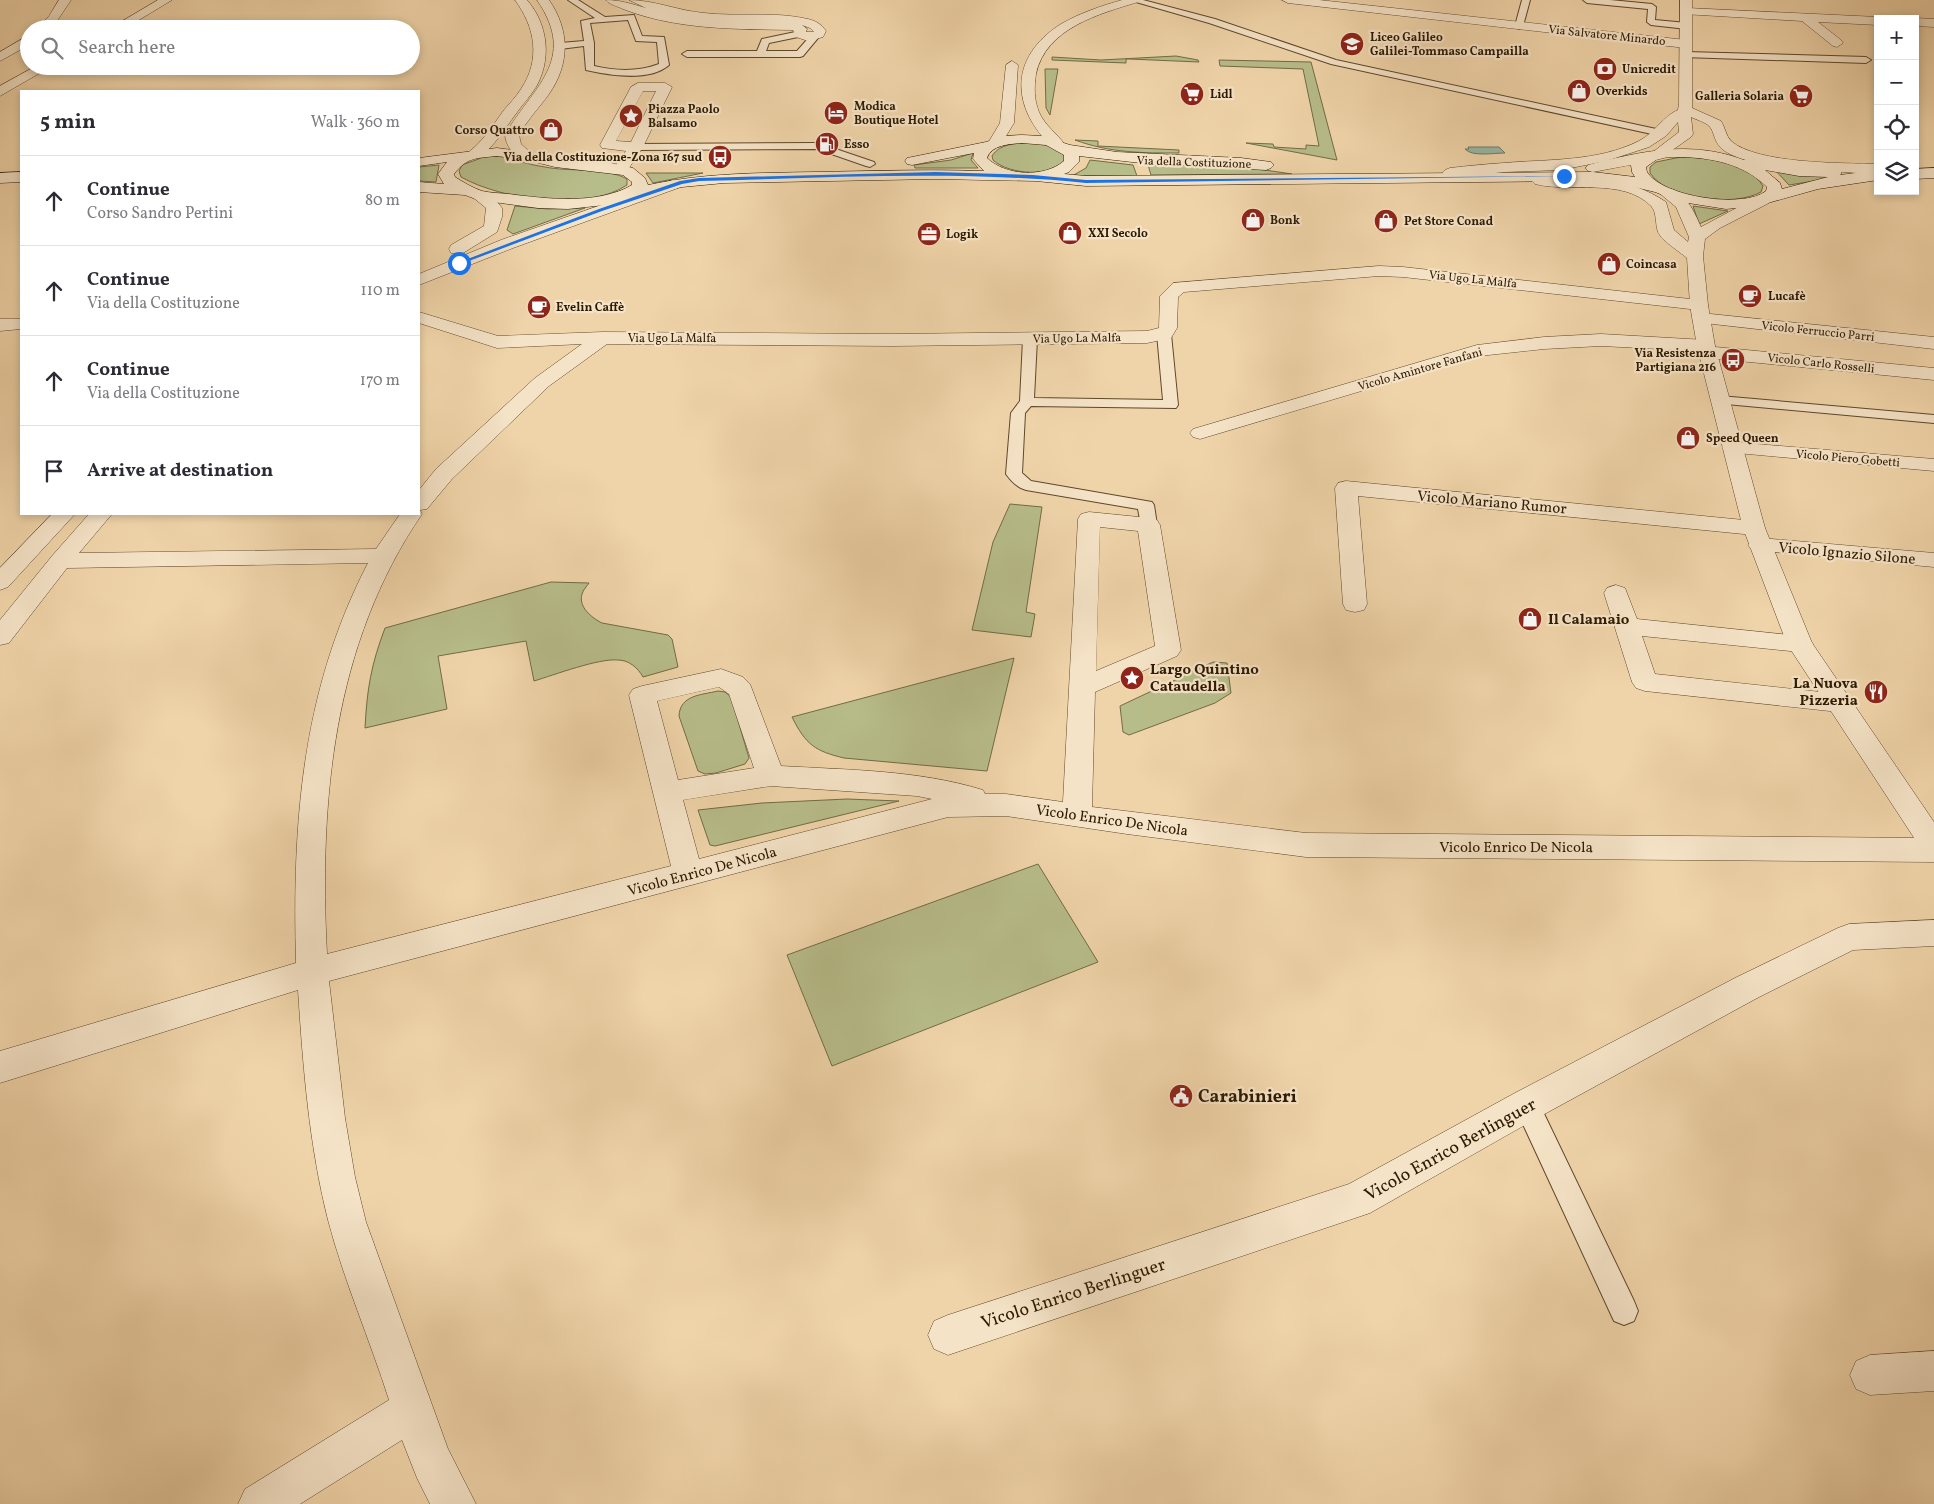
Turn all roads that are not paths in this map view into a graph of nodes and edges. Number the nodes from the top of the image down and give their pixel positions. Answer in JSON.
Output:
{"nodes":[{"id":1,"x":66,"y":0,"type":"edge"},
{"id":2,"x":166,"y":0,"type":"edge"},
{"id":3,"x":521,"y":0,"type":"edge"},
{"id":4,"x":543,"y":0,"type":"edge"},
{"id":5,"x":572,"y":0,"type":"edge"},
{"id":6,"x":612,"y":0,"type":"edge"},
{"id":7,"x":635,"y":0,"type":"edge"},
{"id":8,"x":1110,"y":0,"type":"edge"},
{"id":9,"x":1134,"y":0,"type":"edge"},
{"id":10,"x":1288,"y":0,"type":"edge"},
{"id":11,"x":1526,"y":0,"type":"edge"},
{"id":12,"x":1587,"y":0,"type":"edge"},
{"id":13,"x":1687,"y":6,"type":"edge"},
{"id":14,"x":656,"y":7,"type":"junction"},
{"id":15,"x":642,"y":11,"type":"junction"},
{"id":16,"x":1077,"y":11,"type":"junction"},
{"id":17,"x":1090,"y":15,"type":"junction"},
{"id":18,"x":603,"y":19,"type":"junction"},
{"id":19,"x":1807,"y":19,"type":"junction"},
{"id":20,"x":51,"y":20,"type":"edge"},
{"id":21,"x":131,"y":20,"type":"edge"},
{"id":22,"x":1874,"y":21,"type":"edge"},
{"id":23,"x":1919,"y":22,"type":"edge"},
{"id":24,"x":1934,"y":23,"type":"edge"},
{"id":25,"x":1519,"y":26,"type":"junction"},
{"id":26,"x":1687,"y":26,"type":"junction"},
{"id":27,"x":803,"y":28,"type":"junction"},
{"id":28,"x":1040,"y":31,"type":"dead end"},
{"id":29,"x":815,"y":36,"type":"joint"},
{"id":30,"x":589,"y":43,"type":"junction"},
{"id":31,"x":1837,"y":43,"type":"dead end"},
{"id":32,"x":20,"y":45,"type":"edge"},
{"id":33,"x":560,"y":46,"type":"junction"},
{"id":34,"x":540,"y":47,"type":"junction"},
{"id":35,"x":1686,"y":50,"type":"junction"},
{"id":36,"x":688,"y":54,"type":"dead end"},
{"id":37,"x":761,"y":54,"type":"junction"},
{"id":38,"x":20,"y":56,"type":"edge"},
{"id":39,"x":0,"y":57,"type":"edge"},
{"id":40,"x":1866,"y":60,"type":"dead end"},
{"id":41,"x":1031,"y":64,"type":"junction"},
{"id":42,"x":0,"y":67,"type":"edge"},
{"id":43,"x":30,"y":75,"type":"edge"},
{"id":44,"x":0,"y":92,"type":"edge"},
{"id":45,"x":1687,"y":109,"type":"junction"},
{"id":46,"x":1661,"y":133,"type":"junction"},
{"id":47,"x":992,"y":145,"type":"junction"},
{"id":48,"x":636,"y":147,"type":"junction"},
{"id":49,"x":1063,"y":147,"type":"junction"},
{"id":50,"x":471,"y":155,"type":"junction"},
{"id":51,"x":527,"y":156,"type":"junction"},
{"id":52,"x":1653,"y":156,"type":"junction"},
{"id":53,"x":1730,"y":160,"type":"junction"},
{"id":54,"x":420,"y":162,"type":"edge"},
{"id":55,"x":870,"y":164,"type":"junction"},
{"id":56,"x":617,"y":168,"type":"junction"},
{"id":57,"x":648,"y":168,"type":"dead end"},
{"id":58,"x":1874,"y":169,"type":"edge"},
{"id":59,"x":1450,"y":173,"type":"junction"},
{"id":60,"x":679,"y":175,"type":"junction"},
{"id":61,"x":1874,"y":175,"type":"edge"},
{"id":62,"x":1027,"y":176,"type":"junction"},
{"id":63,"x":1516,"y":176,"type":"junction"},
{"id":64,"x":1874,"y":176,"type":"edge"},
{"id":65,"x":20,"y":177,"type":"edge"},
{"id":66,"x":0,"y":178,"type":"edge"},
{"id":67,"x":0,"y":186,"type":"edge"},
{"id":68,"x":20,"y":186,"type":"edge"},
{"id":69,"x":420,"y":186,"type":"edge"},
{"id":70,"x":1662,"y":190,"type":"junction"},
{"id":71,"x":473,"y":192,"type":"junction"},
{"id":72,"x":627,"y":195,"type":"junction"},
{"id":73,"x":1766,"y":199,"type":"junction"},
{"id":74,"x":600,"y":210,"type":"junction"},
{"id":75,"x":491,"y":229,"type":"junction"},
{"id":76,"x":507,"y":244,"type":"junction"},
{"id":77,"x":1696,"y":247,"type":"junction"},
{"id":78,"x":420,"y":267,"type":"edge"},
{"id":79,"x":420,"y":280,"type":"edge"},
{"id":80,"x":1700,"y":311,"type":"junction"},
{"id":81,"x":420,"y":317,"type":"edge"},
{"id":82,"x":20,"y":324,"type":"edge"},
{"id":83,"x":0,"y":325,"type":"edge"},
{"id":84,"x":1164,"y":334,"type":"junction"},
{"id":85,"x":603,"y":338,"type":"junction"},
{"id":86,"x":1030,"y":339,"type":"junction"},
{"id":87,"x":1934,"y":343,"type":"edge"},
{"id":88,"x":1707,"y":349,"type":"junction"},
{"id":89,"x":1934,"y":374,"type":"edge"},
{"id":90,"x":1720,"y":400,"type":"junction"},
{"id":91,"x":1027,"y":402,"type":"junction"},
{"id":92,"x":1934,"y":418,"type":"edge"},
{"id":93,"x":1200,"y":434,"type":"dead end"},
{"id":94,"x":1733,"y":448,"type":"junction"},
{"id":95,"x":1934,"y":465,"type":"edge"},
{"id":96,"x":1099,"y":497,"type":"junction"},
{"id":97,"x":420,"y":503,"type":"edge"},
{"id":98,"x":63,"y":515,"type":"edge"},
{"id":99,"x":100,"y":515,"type":"edge"},
{"id":100,"x":410,"y":515,"type":"edge"},
{"id":101,"x":1089,"y":519,"type":"junction"},
{"id":102,"x":1149,"y":525,"type":"junction"},
{"id":103,"x":1757,"y":536,"type":"junction"},
{"id":104,"x":383,"y":556,"type":"junction"},
{"id":105,"x":1934,"y":560,"type":"edge"},
{"id":106,"x":60,"y":561,"type":"junction"},
{"id":107,"x":0,"y":582,"type":"edge"},
{"id":108,"x":1616,"y":593,"type":"dead end"},
{"id":109,"x":1355,"y":604,"type":"dead end"},
{"id":110,"x":1627,"y":626,"type":"junction"},
{"id":111,"x":0,"y":638,"type":"edge"},
{"id":112,"x":1800,"y":644,"type":"junction"},
{"id":113,"x":1081,"y":688,"type":"junction"},
{"id":114,"x":1839,"y":702,"type":"junction"},
{"id":115,"x":771,"y":776,"type":"junction"},
{"id":116,"x":667,"y":792,"type":"junction"},
{"id":117,"x":1006,"y":805,"type":"junction"},
{"id":118,"x":1076,"y":816,"type":"junction"},
{"id":119,"x":1934,"y":845,"type":"edge"},
{"id":120,"x":1934,"y":850,"type":"edge"},
{"id":121,"x":688,"y":874,"type":"junction"},
{"id":122,"x":1934,"y":933,"type":"edge"},
{"id":123,"x":312,"y":972,"type":"junction"},
{"id":124,"x":0,"y":1067,"type":"edge"},
{"id":125,"x":1527,"y":1105,"type":"junction"},
{"id":126,"x":1624,"y":1311,"type":"dead end"},
{"id":127,"x":948,"y":1334,"type":"dead end"},
{"id":128,"x":1934,"y":1371,"type":"edge"},
{"id":129,"x":1870,"y":1375,"type":"dead end"},
{"id":130,"x":413,"y":1408,"type":"junction"},
{"id":131,"x":260,"y":1504,"type":"edge"},
{"id":132,"x":454,"y":1504,"type":"edge"}],
"edges":[{"from":1,"to":20,"type":"street"},
{"from":2,"to":21,"type":"street"},
{"from":3,"to":34,"type":"street"},
{"from":4,"to":33,"type":"street"},
{"from":5,"to":18,"type":"lane"},
{"from":6,"to":15,"type":"street"},
{"from":7,"to":14,"type":"street"},
{"from":8,"to":16,"type":"street"},
{"from":9,"to":17,"type":"street"},
{"from":9,"to":46,"type":"lane"},
{"from":10,"to":25,"type":"street","name":"Via Salvatore Minardo"},
{"from":11,"to":25,"type":"lane"},
{"from":12,"to":26,"type":"lane"},
{"from":13,"to":19,"type":"street"},
{"from":13,"to":26,"type":"street"},
{"from":14,"to":15,"type":"lane"},
{"from":14,"to":27,"type":"street"},
{"from":15,"to":27,"type":"street"},
{"from":16,"to":17,"type":"street"},
{"from":16,"to":28,"type":"street"},
{"from":17,"to":41,"type":"street"},
{"from":18,"to":30,"type":"lane"},
{"from":18,"to":30,"type":"lane"},
{"from":19,"to":22,"type":"street"},
{"from":19,"to":31,"type":"street"},
{"from":23,"to":24,"type":"street"},
{"from":25,"to":35,"type":"street","name":"Via Salvatore Minardo"},
{"from":26,"to":35,"type":"street"},
{"from":27,"to":29,"type":"street"},
{"from":27,"to":37,"type":"lane"},
{"from":29,"to":37,"type":"lane"},
{"from":30,"to":33,"type":"lane"},
{"from":32,"to":39,"type":"street"},
{"from":33,"to":34,"type":"street"},
{"from":33,"to":51,"type":"street"},
{"from":34,"to":50,"type":"street"},
{"from":35,"to":40,"type":"lane"},
{"from":35,"to":45,"type":"street"},
{"from":36,"to":37,"type":"lane"},
{"from":38,"to":42,"type":"street"},
{"from":41,"to":47,"type":"street"},
{"from":41,"to":49,"type":"street"},
{"from":43,"to":44,"type":"street"},
{"from":45,"to":46,"type":"street"},
{"from":45,"to":52,"type":"street"},
{"from":45,"to":53,"type":"street"},
{"from":45,"to":58,"type":"street"},
{"from":46,"to":59,"type":"street"},
{"from":47,"to":49,"type":"street","name":"Via della Costituzione"},
{"from":47,"to":55,"type":"street"},
{"from":47,"to":62,"type":"street"},
{"from":48,"to":48,"type":"street"},
{"from":48,"to":55,"type":"lane"},
{"from":48,"to":56,"type":"street"},
{"from":49,"to":59,"type":"street","name":"Via della Costituzione"},
{"from":49,"to":62,"type":"street"},
{"from":50,"to":51,"type":"street"},
{"from":50,"to":54,"type":"street"},
{"from":50,"to":71,"type":"street"},
{"from":51,"to":56,"type":"street"},
{"from":52,"to":53,"type":"street","name":"Via della Costituzione"},
{"from":52,"to":59,"type":"street","name":"Via della Costituzione"},
{"from":52,"to":70,"type":"street"},
{"from":53,"to":61,"type":"street"},
{"from":53,"to":73,"type":"street"},
{"from":55,"to":60,"type":"street"},
{"from":56,"to":57,"type":"street"},
{"from":56,"to":72,"type":"street"},
{"from":60,"to":62,"type":"street","name":"Via della Costituzione"},
{"from":60,"to":72,"type":"street"},
{"from":60,"to":74,"type":"street"},
{"from":62,"to":63,"type":"street","name":"Via della Costituzione"},
{"from":63,"to":70,"type":"street","name":"Via della Costituzione"},
{"from":63,"to":77,"type":"street"},
{"from":64,"to":73,"type":"street"},
{"from":65,"to":66,"type":"street"},
{"from":67,"to":68,"type":"street"},
{"from":69,"to":71,"type":"street"},
{"from":70,"to":73,"type":"street","name":"Via della Costituzione"},
{"from":70,"to":77,"type":"street"},
{"from":71,"to":72,"type":"street"},
{"from":71,"to":75,"type":"street"},
{"from":72,"to":74,"type":"street"},
{"from":73,"to":77,"type":"street"},
{"from":74,"to":76,"type":"street"},
{"from":75,"to":76,"type":"street"},
{"from":75,"to":78,"type":"street"},
{"from":76,"to":79,"type":"street"},
{"from":77,"to":80,"type":"street"},
{"from":80,"to":84,"type":"street","name":"Via Ugo La Malfa"},
{"from":80,"to":87,"type":"street","name":"Vicolo Ferruccio Parri"},
{"from":80,"to":88,"type":"street"},
{"from":81,"to":85,"type":"street","name":"Via Ugo La Malfa"},
{"from":82,"to":83,"type":"street"},
{"from":84,"to":86,"type":"street","name":"Via Ugo La Malfa"},
{"from":84,"to":91,"type":"lane"},
{"from":85,"to":86,"type":"street","name":"Via Ugo La Malfa"},
{"from":85,"to":97,"type":"street"},
{"from":86,"to":91,"type":"lane"},
{"from":88,"to":89,"type":"street","name":"Vicolo Carlo Rosselli"},
{"from":88,"to":90,"type":"street"},
{"from":88,"to":93,"type":"street","name":"Vicolo Amintore Fanfani"},
{"from":90,"to":92,"type":"lane"},
{"from":90,"to":94,"type":"street"},
{"from":91,"to":96,"type":"lane"},
{"from":94,"to":95,"type":"street","name":"Vicolo Piero Gobetti"},
{"from":94,"to":103,"type":"street"},
{"from":96,"to":101,"type":"lane"},
{"from":96,"to":102,"type":"lane"},
{"from":98,"to":107,"type":"street"},
{"from":99,"to":106,"type":"street"},
{"from":100,"to":104,"type":"street"},
{"from":101,"to":102,"type":"street"},
{"from":101,"to":113,"type":"street"},
{"from":102,"to":113,"type":"street"},
{"from":103,"to":105,"type":"street","name":"Vicolo Ignazio Silone"},
{"from":103,"to":109,"type":"street","name":"Vicolo Mariano Rumor"},
{"from":103,"to":112,"type":"street"},
{"from":104,"to":106,"type":"street"},
{"from":104,"to":123,"type":"street"},
{"from":106,"to":111,"type":"street"},
{"from":108,"to":110,"type":"street"},
{"from":110,"to":112,"type":"street"},
{"from":110,"to":114,"type":"street"},
{"from":112,"to":114,"type":"street"},
{"from":113,"to":118,"type":"street"},
{"from":114,"to":119,"type":"street"},
{"from":115,"to":116,"type":"street"},
{"from":115,"to":116,"type":"street"},
{"from":115,"to":117,"type":"street"},
{"from":116,"to":121,"type":"street"},
{"from":117,"to":118,"type":"street","name":"Vicolo Enrico De Nicola"},
{"from":117,"to":121,"type":"street","name":"Vicolo Enrico De Nicola"},
{"from":118,"to":120,"type":"street","name":"Vicolo Enrico De Nicola"},
{"from":121,"to":123,"type":"street","name":"Vicolo Enrico De Nicola"},
{"from":122,"to":125,"type":"street","name":"Vicolo Enrico Berlinguer"},
{"from":123,"to":124,"type":"street","name":"Vicolo Enrico De Nicola"},
{"from":123,"to":130,"type":"street"},
{"from":125,"to":126,"type":"lane"},
{"from":125,"to":127,"type":"street","name":"Vicolo Enrico Berlinguer"},
{"from":128,"to":129,"type":"street"},
{"from":130,"to":131,"type":"street"},
{"from":130,"to":132,"type":"street"}]}
